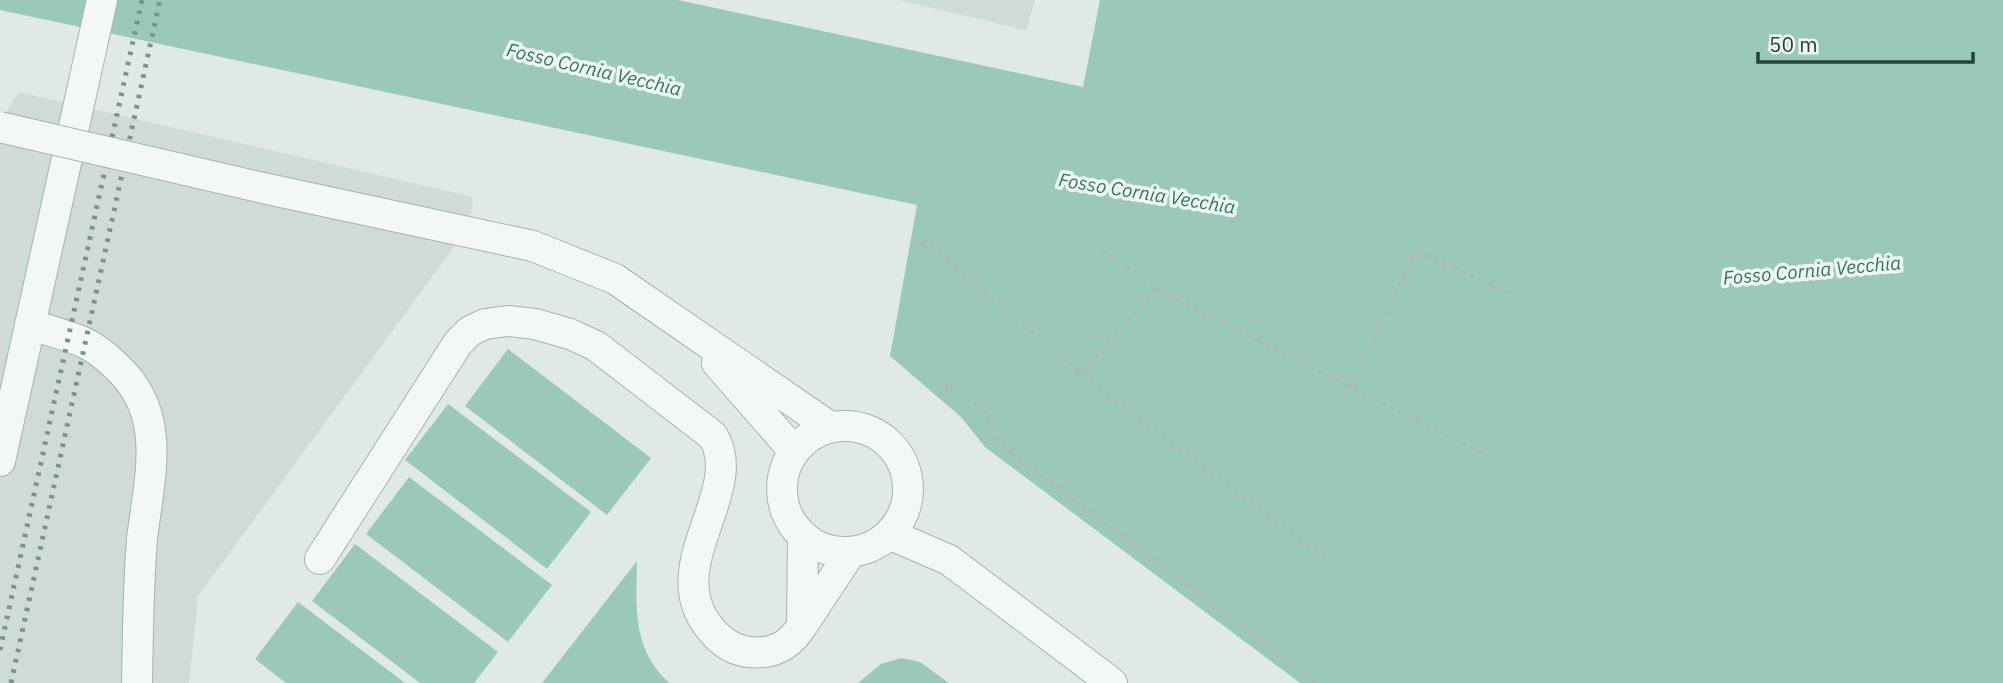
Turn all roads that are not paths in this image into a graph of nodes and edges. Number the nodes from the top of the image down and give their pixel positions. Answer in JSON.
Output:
{"nodes":[{"id":1,"x":102,"y":0,"type":"edge"},
{"id":2,"x":0,"y":127,"type":"edge"},
{"id":3,"x":30,"y":324,"type":"junction"},
{"id":4,"x":689,"y":331,"type":"junction"},
{"id":5,"x":830,"y":427,"type":"junction"},
{"id":6,"x":794,"y":451,"type":"junction"},
{"id":7,"x":0,"y":461,"type":"edge"},
{"id":8,"x":907,"y":502,"type":"junction"},
{"id":9,"x":889,"y":534,"type":"junction"},
{"id":10,"x":803,"y":537,"type":"junction"},
{"id":11,"x":851,"y":552,"type":"junction"},
{"id":12,"x":320,"y":559,"type":"dead end"},
{"id":13,"x":949,"y":560,"type":"junction"},
{"id":14,"x":802,"y":626,"type":"junction"},
{"id":15,"x":137,"y":683,"type":"edge"},
{"id":16,"x":1112,"y":683,"type":"edge"}],
"edges":[{"from":1,"to":3,"type":"street"},
{"from":2,"to":4,"type":"street","bridge":true},
{"from":3,"to":7,"type":"street"},
{"from":3,"to":15,"type":"street"},
{"from":4,"to":5,"type":"street"},
{"from":4,"to":6,"type":"street"},
{"from":5,"to":6,"type":"street"},
{"from":5,"to":8,"type":"street"},
{"from":6,"to":10,"type":"street"},
{"from":8,"to":9,"type":"street"},
{"from":8,"to":13,"type":"street"},
{"from":9,"to":11,"type":"street"},
{"from":9,"to":13,"type":"street"},
{"from":10,"to":11,"type":"street"},
{"from":10,"to":14,"type":"street"},
{"from":11,"to":14,"type":"street"},
{"from":12,"to":14,"type":"street"},
{"from":13,"to":16,"type":"street"}]}
